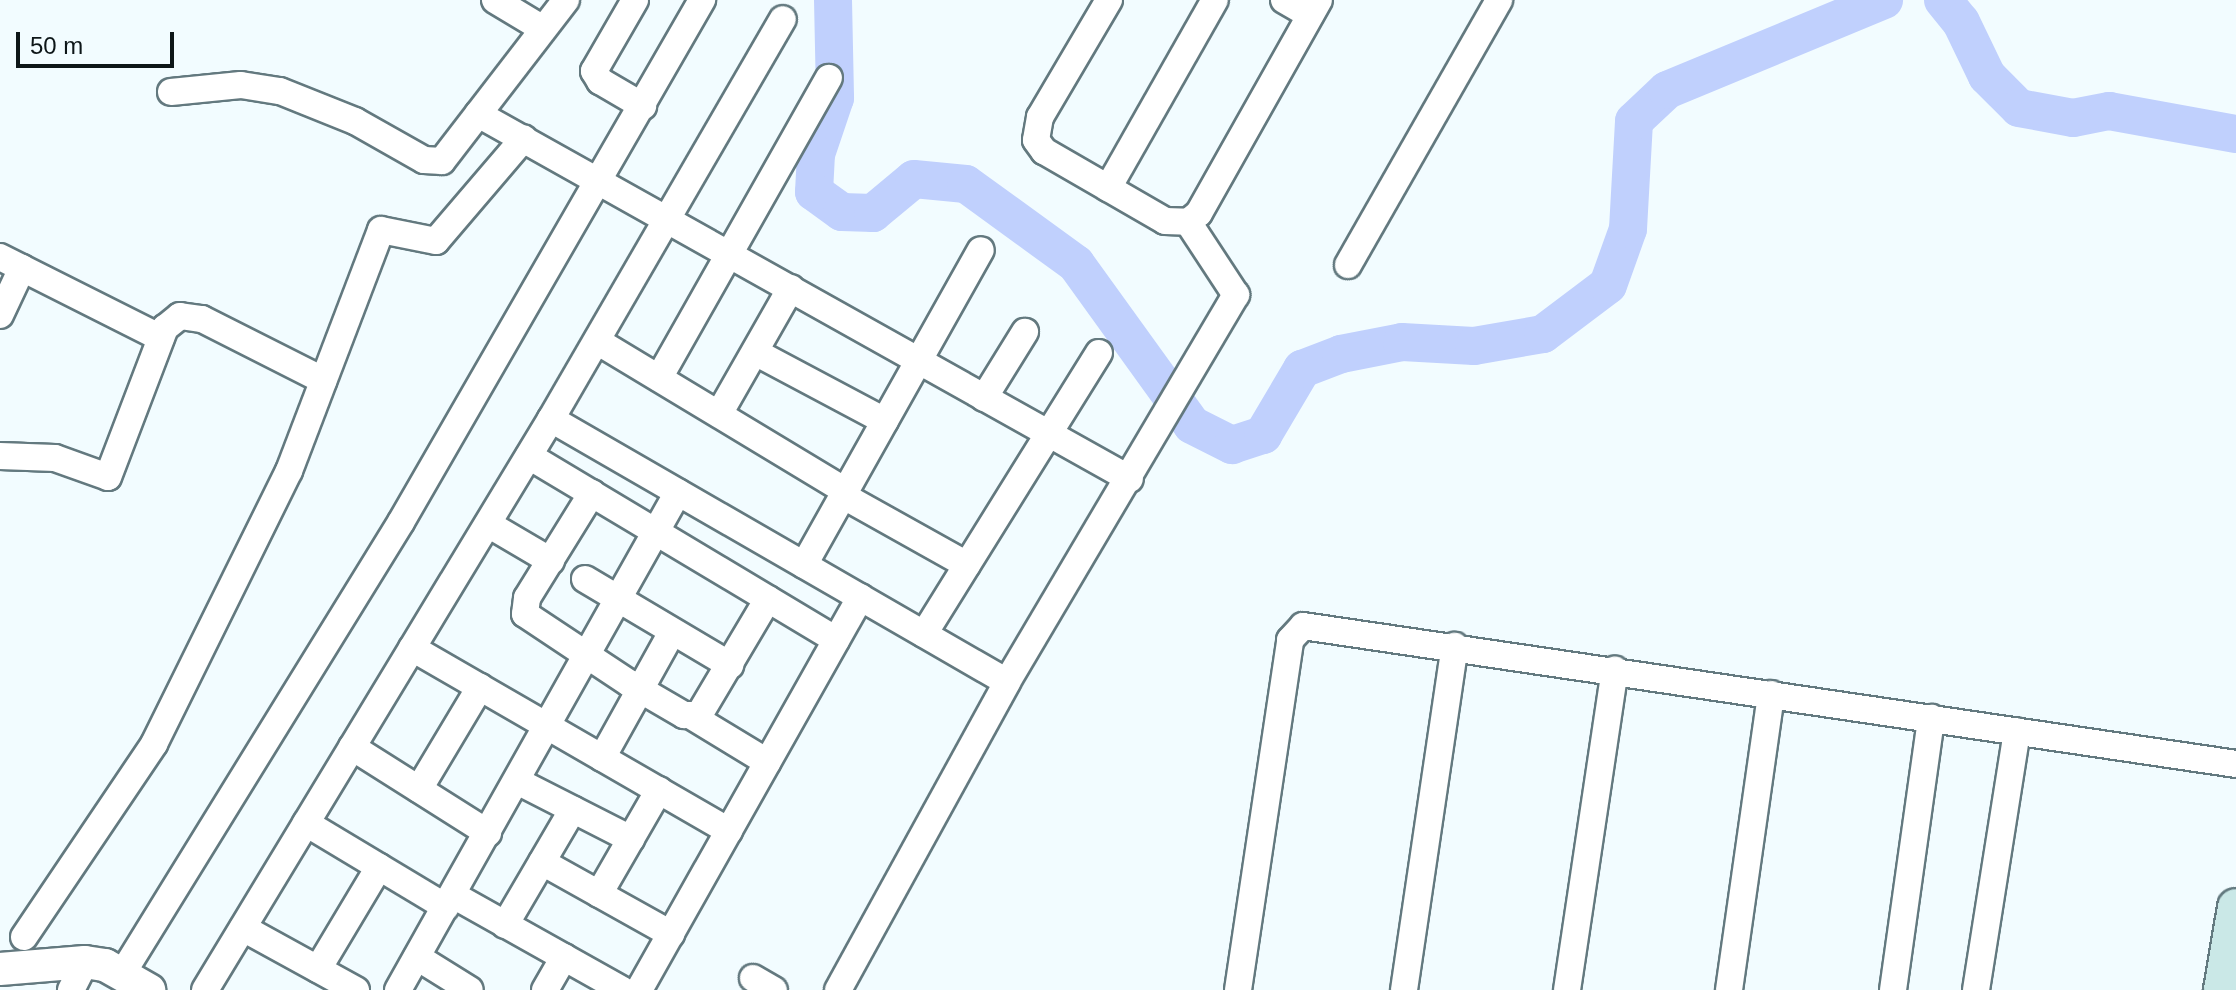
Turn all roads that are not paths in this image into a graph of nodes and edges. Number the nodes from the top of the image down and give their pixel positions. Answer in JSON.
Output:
{"nodes":[{"id":1,"x":495,"y":0,"type":"edge"},
{"id":2,"x":566,"y":0,"type":"edge"},
{"id":3,"x":635,"y":0,"type":"edge"},
{"id":4,"x":702,"y":0,"type":"edge"},
{"id":5,"x":1215,"y":0,"type":"edge"},
{"id":6,"x":1284,"y":0,"type":"edge"},
{"id":7,"x":1499,"y":0,"type":"edge"},
{"id":8,"x":1100,"y":3,"type":"edge"},
{"id":9,"x":1314,"y":7,"type":"edge"},
{"id":10,"x":783,"y":19,"type":"dead end"},
{"id":11,"x":543,"y":29,"type":"junction"},
{"id":12,"x":829,"y":78,"type":"dead end"},
{"id":13,"x":171,"y":92,"type":"dead end"},
{"id":14,"x":643,"y":106,"type":"junction"},
{"id":15,"x":478,"y":114,"type":"junction"},
{"id":16,"x":524,"y":138,"type":"junction"},
{"id":17,"x":602,"y":180,"type":"junction"},
{"id":18,"x":1108,"y":188,"type":"junction"},
{"id":19,"x":670,"y":218,"type":"junction"},
{"id":20,"x":1188,"y":222,"type":"junction"},
{"id":21,"x":981,"y":250,"type":"dead end"},
{"id":22,"x":732,"y":254,"type":"junction"},
{"id":23,"x":11,"y":262,"type":"edge"},
{"id":24,"x":1348,"y":265,"type":"dead end"},
{"id":25,"x":791,"y":288,"type":"junction"},
{"id":26,"x":0,"y":315,"type":"edge"},
{"id":27,"x":1025,"y":332,"type":"dead end"},
{"id":28,"x":161,"y":338,"type":"junction"},
{"id":29,"x":597,"y":341,"type":"junction"},
{"id":30,"x":755,"y":352,"type":"junction"},
{"id":31,"x":1099,"y":353,"type":"dead end"},
{"id":32,"x":918,"y":362,"type":"junction"},
{"id":33,"x":659,"y":378,"type":"junction"},
{"id":34,"x":323,"y":380,"type":"junction"},
{"id":35,"x":984,"y":398,"type":"junction"},
{"id":36,"x":719,"y":414,"type":"junction"},
{"id":37,"x":551,"y":419,"type":"junction"},
{"id":38,"x":885,"y":421,"type":"junction"},
{"id":39,"x":1049,"y":434,"type":"junction"},
{"id":40,"x":0,"y":456,"type":"edge"},
{"id":41,"x":529,"y":456,"type":"junction"},
{"id":42,"x":1130,"y":479,"type":"junction"},
{"id":43,"x":846,"y":491,"type":"junction"},
{"id":44,"x":678,"y":492,"type":"junction"},
{"id":45,"x":592,"y":493,"type":"junction"},
{"id":46,"x":488,"y":524,"type":"junction"},
{"id":47,"x":656,"y":532,"type":"junction"},
{"id":48,"x":551,"y":561,"type":"junction"},
{"id":49,"x":804,"y":565,"type":"junction"},
{"id":50,"x":967,"y":565,"type":"junction"},
{"id":51,"x":585,"y":579,"type":"dead end"},
{"id":52,"x":860,"y":597,"type":"junction"},
{"id":53,"x":768,"y":599,"type":"junction"},
{"id":54,"x":618,"y":602,"type":"junction"},
{"id":55,"x":672,"y":632,"type":"junction"},
{"id":56,"x":924,"y":634,"type":"junction"},
{"id":57,"x":836,"y":640,"type":"junction"},
{"id":58,"x":1455,"y":646,"type":"junction"},
{"id":59,"x":412,"y":648,"type":"junction"},
{"id":60,"x":590,"y":652,"type":"junction"},
{"id":61,"x":730,"y":665,"type":"junction"},
{"id":62,"x":1615,"y":670,"type":"junction"},
{"id":63,"x":1007,"y":682,"type":"junction"},
{"id":64,"x":480,"y":687,"type":"junction"},
{"id":65,"x":640,"y":690,"type":"junction"},
{"id":66,"x":1771,"y":694,"type":"junction"},
{"id":67,"x":693,"y":717,"type":"junction"},
{"id":68,"x":1931,"y":718,"type":"junction"},
{"id":69,"x":548,"y":727,"type":"junction"},
{"id":70,"x":2017,"y":731,"type":"junction"},
{"id":71,"x":352,"y":747,"type":"junction"},
{"id":72,"x":602,"y":758,"type":"junction"},
{"id":73,"x":767,"y":762,"type":"junction"},
{"id":74,"x":2236,"y":764,"type":"edge"},
{"id":75,"x":517,"y":781,"type":"junction"},
{"id":76,"x":419,"y":789,"type":"junction"},
{"id":77,"x":659,"y":790,"type":"junction"},
{"id":78,"x":573,"y":809,"type":"junction"},
{"id":79,"x":306,"y":823,"type":"junction"},
{"id":80,"x":729,"y":831,"type":"junction"},
{"id":81,"x":488,"y":833,"type":"junction"},
{"id":82,"x":631,"y":839,"type":"junction"},
{"id":83,"x":542,"y":862,"type":"junction"},
{"id":84,"x":379,"y":867,"type":"junction"},
{"id":85,"x":599,"y":894,"type":"junction"},
{"id":86,"x":449,"y":901,"type":"junction"},
{"id":87,"x":2236,"y":907,"type":"edge"},
{"id":88,"x":505,"y":925,"type":"junction"},
{"id":89,"x":243,"y":928,"type":"junction"},
{"id":90,"x":671,"y":934,"type":"junction"},
{"id":91,"x":13,"y":951,"type":"edge"},
{"id":92,"x":417,"y":957,"type":"junction"},
{"id":93,"x":564,"y":957,"type":"junction"},
{"id":94,"x":318,"y":969,"type":"junction"},
{"id":95,"x":78,"y":976,"type":"edge"},
{"id":96,"x":136,"y":982,"type":"edge"},
{"id":97,"x":205,"y":990,"type":"edge"},
{"id":98,"x":356,"y":990,"type":"edge"},
{"id":99,"x":398,"y":990,"type":"edge"},
{"id":100,"x":470,"y":990,"type":"edge"},
{"id":101,"x":545,"y":990,"type":"edge"},
{"id":102,"x":622,"y":990,"type":"edge"},
{"id":103,"x":639,"y":990,"type":"edge"},
{"id":104,"x":838,"y":990,"type":"edge"},
{"id":105,"x":1238,"y":990,"type":"edge"},
{"id":106,"x":1404,"y":990,"type":"edge"},
{"id":107,"x":1567,"y":990,"type":"edge"},
{"id":108,"x":1729,"y":990,"type":"edge"},
{"id":109,"x":1893,"y":990,"type":"edge"},
{"id":110,"x":1976,"y":990,"type":"edge"},
{"id":111,"x":2222,"y":990,"type":"edge"}],
"edges":[{"from":1,"to":11,"type":"street"},
{"from":2,"to":11,"type":"street"},
{"from":3,"to":14,"type":"street"},
{"from":4,"to":14,"type":"street"},
{"from":5,"to":18,"type":"street"},
{"from":6,"to":9,"type":"street"},
{"from":7,"to":24,"type":"street"},
{"from":8,"to":18,"type":"street"},
{"from":9,"to":20,"type":"street"},
{"from":10,"to":19,"type":"street"},
{"from":11,"to":15,"type":"street"},
{"from":12,"to":22,"type":"street"},
{"from":13,"to":15,"type":"street"},
{"from":14,"to":17,"type":"street"},
{"from":15,"to":16,"type":"street"},
{"from":16,"to":17,"type":"street"},
{"from":16,"to":34,"type":"street"},
{"from":17,"to":19,"type":"street"},
{"from":17,"to":96,"type":"street"},
{"from":18,"to":20,"type":"street"},
{"from":19,"to":22,"type":"street"},
{"from":19,"to":29,"type":"street"},
{"from":20,"to":42,"type":"street"},
{"from":21,"to":32,"type":"street"},
{"from":22,"to":25,"type":"street"},
{"from":22,"to":33,"type":"street"},
{"from":23,"to":26,"type":"street"},
{"from":23,"to":28,"type":"street"},
{"from":25,"to":30,"type":"street"},
{"from":25,"to":32,"type":"street"},
{"from":27,"to":35,"type":"street"},
{"from":28,"to":34,"type":"street"},
{"from":28,"to":40,"type":"street"},
{"from":29,"to":33,"type":"street"},
{"from":29,"to":37,"type":"street"},
{"from":30,"to":36,"type":"street"},
{"from":30,"to":38,"type":"street"},
{"from":31,"to":39,"type":"street"},
{"from":32,"to":35,"type":"street"},
{"from":32,"to":38,"type":"street"},
{"from":33,"to":36,"type":"street"},
{"from":34,"to":91,"type":"street"},
{"from":35,"to":39,"type":"street"},
{"from":36,"to":43,"type":"street"},
{"from":37,"to":41,"type":"street"},
{"from":37,"to":44,"type":"street"},
{"from":38,"to":43,"type":"street"},
{"from":39,"to":42,"type":"street"},
{"from":39,"to":50,"type":"street"},
{"from":41,"to":45,"type":"street"},
{"from":41,"to":46,"type":"street"},
{"from":42,"to":63,"type":"street"},
{"from":43,"to":49,"type":"street"},
{"from":43,"to":50,"type":"street"},
{"from":44,"to":47,"type":"street"},
{"from":44,"to":49,"type":"street"},
{"from":45,"to":47,"type":"street"},
{"from":45,"to":48,"type":"street"},
{"from":46,"to":48,"type":"street"},
{"from":46,"to":59,"type":"street"},
{"from":47,"to":53,"type":"street"},
{"from":47,"to":54,"type":"street"},
{"from":48,"to":60,"type":"street"},
{"from":49,"to":52,"type":"street"},
{"from":50,"to":56,"type":"street"},
{"from":51,"to":54,"type":"street"},
{"from":52,"to":56,"type":"street"},
{"from":52,"to":57,"type":"street"},
{"from":53,"to":57,"type":"street"},
{"from":53,"to":61,"type":"street"},
{"from":54,"to":55,"type":"street"},
{"from":54,"to":60,"type":"street"},
{"from":55,"to":61,"type":"street"},
{"from":55,"to":65,"type":"street"},
{"from":56,"to":63,"type":"street"},
{"from":57,"to":73,"type":"street"},
{"from":58,"to":62,"type":"street"},
{"from":58,"to":105,"type":"street"},
{"from":58,"to":106,"type":"street"},
{"from":59,"to":64,"type":"street"},
{"from":59,"to":71,"type":"street"},
{"from":60,"to":65,"type":"street"},
{"from":60,"to":69,"type":"street"},
{"from":61,"to":67,"type":"street"},
{"from":62,"to":66,"type":"street"},
{"from":62,"to":107,"type":"street"},
{"from":63,"to":104,"type":"street"},
{"from":64,"to":69,"type":"street"},
{"from":64,"to":76,"type":"street"},
{"from":65,"to":67,"type":"street"},
{"from":65,"to":72,"type":"street"},
{"from":66,"to":68,"type":"street"},
{"from":66,"to":108,"type":"street"},
{"from":67,"to":73,"type":"street"},
{"from":68,"to":70,"type":"street"},
{"from":68,"to":109,"type":"street"},
{"from":69,"to":72,"type":"street"},
{"from":69,"to":75,"type":"street"},
{"from":70,"to":74,"type":"street"},
{"from":70,"to":110,"type":"street"},
{"from":71,"to":76,"type":"street"},
{"from":71,"to":79,"type":"street"},
{"from":72,"to":77,"type":"street"},
{"from":73,"to":80,"type":"street"},
{"from":75,"to":78,"type":"street"},
{"from":75,"to":81,"type":"street"},
{"from":76,"to":81,"type":"street"},
{"from":77,"to":80,"type":"street"},
{"from":77,"to":82,"type":"street"},
{"from":78,"to":82,"type":"street"},
{"from":78,"to":83,"type":"street"},
{"from":79,"to":84,"type":"street"},
{"from":79,"to":89,"type":"street"},
{"from":80,"to":90,"type":"street"},
{"from":81,"to":86,"type":"street"},
{"from":82,"to":85,"type":"street"},
{"from":83,"to":85,"type":"street"},
{"from":83,"to":88,"type":"street"},
{"from":84,"to":86,"type":"street"},
{"from":84,"to":94,"type":"street"},
{"from":85,"to":90,"type":"street"},
{"from":86,"to":88,"type":"street"},
{"from":86,"to":92,"type":"street"},
{"from":87,"to":111,"type":"main road"},
{"from":88,"to":93,"type":"street"},
{"from":89,"to":94,"type":"street"},
{"from":89,"to":97,"type":"street"},
{"from":90,"to":103,"type":"street"},
{"from":91,"to":95,"type":"street"},
{"from":92,"to":99,"type":"street"},
{"from":92,"to":100,"type":"street"},
{"from":93,"to":101,"type":"street"},
{"from":93,"to":102,"type":"street"},
{"from":94,"to":98,"type":"street"},
{"from":95,"to":96,"type":"street"}]}
